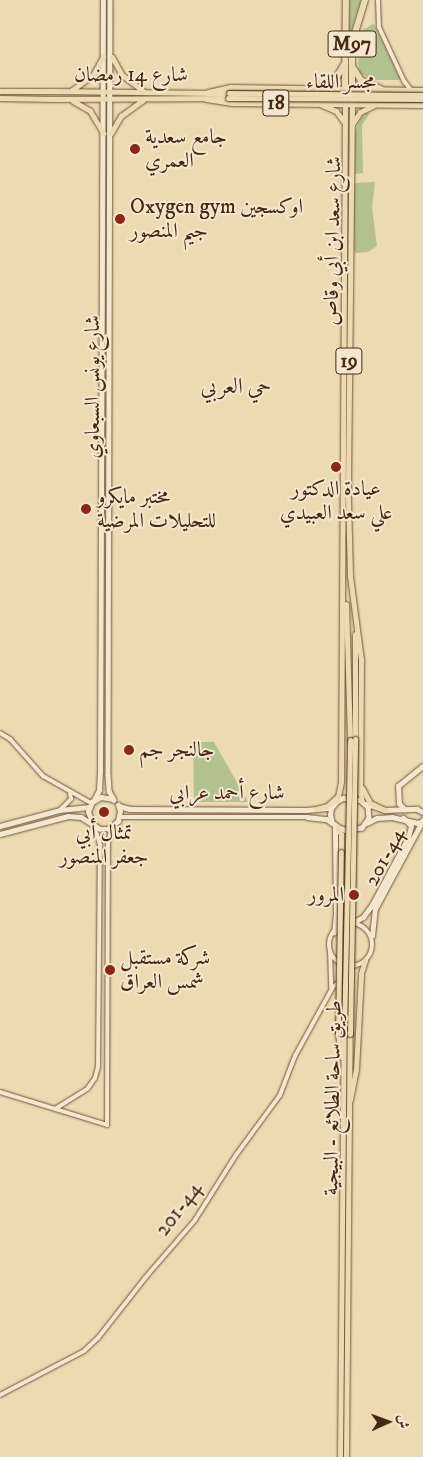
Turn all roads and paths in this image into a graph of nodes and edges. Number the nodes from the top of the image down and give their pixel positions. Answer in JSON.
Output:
{"nodes":[{"id":1,"x":103,"y":0,"type":"edge"},
{"id":2,"x":110,"y":0,"type":"edge"},
{"id":3,"x":346,"y":0,"type":"edge"},
{"id":4,"x":365,"y":0,"type":"edge"},
{"id":5,"x":378,"y":0,"type":"edge"},
{"id":6,"x":103,"y":57,"type":"junction"},
{"id":7,"x":112,"y":57,"type":"junction"},
{"id":8,"x":349,"y":64,"type":"junction"},
{"id":9,"x":381,"y":89,"type":"junction"},
{"id":10,"x":320,"y":90,"type":"junction"},
{"id":11,"x":348,"y":90,"type":"junction"},
{"id":12,"x":411,"y":90,"type":"junction"},
{"id":13,"x":423,"y":90,"type":"edge"},
{"id":14,"x":0,"y":91,"type":"edge"},
{"id":15,"x":103,"y":91,"type":"junction"},
{"id":16,"x":112,"y":91,"type":"junction"},
{"id":17,"x":68,"y":92,"type":"junction"},
{"id":18,"x":145,"y":92,"type":"junction"},
{"id":19,"x":208,"y":92,"type":"junction"},
{"id":20,"x":423,"y":94,"type":"edge"},
{"id":21,"x":228,"y":95,"type":"junction"},
{"id":22,"x":0,"y":98,"type":"edge"},
{"id":23,"x":68,"y":99,"type":"junction"},
{"id":24,"x":103,"y":99,"type":"junction"},
{"id":25,"x":111,"y":99,"type":"junction"},
{"id":26,"x":145,"y":99,"type":"junction"},
{"id":27,"x":206,"y":99,"type":"junction"},
{"id":28,"x":423,"y":99,"type":"edge"},
{"id":29,"x":345,"y":102,"type":"junction"},
{"id":30,"x":352,"y":102,"type":"junction"},
{"id":31,"x":320,"y":103,"type":"junction"},
{"id":32,"x":380,"y":104,"type":"junction"},
{"id":33,"x":423,"y":105,"type":"edge"},
{"id":34,"x":348,"y":127,"type":"junction"},
{"id":35,"x":103,"y":133,"type":"junction"},
{"id":36,"x":111,"y":134,"type":"junction"},
{"id":37,"x":102,"y":409,"type":"junction"},
{"id":38,"x":110,"y":409,"type":"junction"},
{"id":39,"x":343,"y":568,"type":"junction"},
{"id":40,"x":355,"y":618,"type":"junction"},
{"id":41,"x":0,"y":733,"type":"edge"},
{"id":42,"x":353,"y":739,"type":"junction"},
{"id":43,"x":423,"y":766,"type":"edge"},
{"id":44,"x":360,"y":777,"type":"junction"},
{"id":45,"x":341,"y":782,"type":"junction"},
{"id":46,"x":69,"y":791,"type":"junction"},
{"id":47,"x":114,"y":800,"type":"junction"},
{"id":48,"x":362,"y":801,"type":"junction"},
{"id":49,"x":399,"y":801,"type":"junction"},
{"id":50,"x":335,"y":802,"type":"junction"},
{"id":51,"x":91,"y":803,"type":"junction"},
{"id":52,"x":119,"y":806,"type":"junction"},
{"id":53,"x":60,"y":810,"type":"junction"},
{"id":54,"x":316,"y":810,"type":"junction"},
{"id":55,"x":388,"y":810,"type":"junction"},
{"id":56,"x":408,"y":810,"type":"junction"},
{"id":57,"x":423,"y":812,"type":"edge"},
{"id":58,"x":120,"y":817,"type":"junction"},
{"id":59,"x":316,"y":818,"type":"junction"},
{"id":60,"x":403,"y":818,"type":"junction"},
{"id":61,"x":423,"y":820,"type":"edge"},
{"id":62,"x":335,"y":825,"type":"junction"},
{"id":63,"x":0,"y":826,"type":"edge"},
{"id":64,"x":94,"y":826,"type":"junction"},
{"id":65,"x":364,"y":826,"type":"junction"},
{"id":66,"x":112,"y":827,"type":"junction"},
{"id":67,"x":0,"y":834,"type":"edge"},
{"id":68,"x":337,"y":839,"type":"junction"},
{"id":69,"x":351,"y":923,"type":"junction"},
{"id":70,"x":332,"y":937,"type":"junction"},
{"id":71,"x":372,"y":938,"type":"junction"},
{"id":72,"x":108,"y":947,"type":"junction"},
{"id":73,"x":99,"y":948,"type":"junction"},
{"id":74,"x":330,"y":951,"type":"junction"},
{"id":75,"x":365,"y":961,"type":"junction"},
{"id":76,"x":350,"y":967,"type":"junction"},
{"id":77,"x":330,"y":993,"type":"junction"},
{"id":78,"x":344,"y":1033,"type":"junction"},
{"id":79,"x":98,"y":1052,"type":"junction"},
{"id":80,"x":107,"y":1052,"type":"junction"},
{"id":81,"x":0,"y":1092,"type":"edge"},
{"id":82,"x":55,"y":1110,"type":"junction"},
{"id":83,"x":348,"y":1118,"type":"junction"},
{"id":84,"x":0,"y":1395,"type":"edge"},
{"id":85,"x":340,"y":1457,"type":"edge"},
{"id":86,"x":346,"y":1457,"type":"edge"}],
"edges":[{"from":1,"to":6,"type":"main road","name":"شارع يونس السبعاوي"},
{"from":2,"to":7,"type":"main road","name":"شارع يونس السبعاوي"},
{"from":3,"to":8,"type":"highway","number":"M97"},
{"from":4,"to":8,"type":"highway","number":"M97"},
{"from":5,"to":12,"type":"street"},
{"from":6,"to":15,"type":"main road","name":"شارع يونس السبعاوي"},
{"from":6,"to":17,"type":"main road"},
{"from":7,"to":16,"type":"main road","name":"شارع يونس السبعاوي"},
{"from":7,"to":18,"type":"main road"},
{"from":8,"to":9,"type":"highway"},
{"from":8,"to":10,"type":"highway"},
{"from":8,"to":11,"type":"highway","number":"M97"},
{"from":9,"to":11,"type":"main road","name":"شارع 14 رمضان","number":"18"},
{"from":9,"to":12,"type":"main road","name":"شارع 14 رمضان","number":"18"},
{"from":10,"to":11,"type":"main road","name":"شارع 14 رمضان","number":"18"},
{"from":10,"to":19,"type":"main road","name":"شارع 14 رمضان","number":"18"},
{"from":12,"to":13,"type":"main road","name":"شارع 14 رمضان","number":"18"},
{"from":14,"to":17,"type":"main road","name":"شارع 14 رمضان","number":"18"},
{"from":15,"to":16,"type":"main road","name":"شارع 14 رمضان","number":"18"},
{"from":15,"to":17,"type":"main road","name":"شارع 14 رمضان","number":"18"},
{"from":15,"to":24,"type":"main road","name":"شارع يونس السبعاوي"},
{"from":16,"to":18,"type":"main road","name":"شارع 14 رمضان","number":"18"},
{"from":16,"to":25,"type":"main road","name":"شارع يونس السبعاوي"},
{"from":18,"to":19,"type":"main road","name":"شارع 14 رمضان","number":"18"},
{"from":19,"to":21,"type":"main road","name":"شارع 14 رمضان","number":"18"},
{"from":20,"to":21,"type":"main road","name":"مجسر اللقاء","bridge":true},
{"from":21,"to":27,"type":"main road","name":"شارع 14 رمضان","number":"18"},
{"from":21,"to":28,"type":"main road","name":"مجسر اللقاء","bridge":true},
{"from":22,"to":23,"type":"main road","name":"شارع 14 رمضان","number":"18"},
{"from":23,"to":24,"type":"main road","name":"شارع 14 رمضان","number":"18"},
{"from":23,"to":35,"type":"main road"},
{"from":24,"to":25,"type":"main road","name":"شارع 14 رمضان","number":"18"},
{"from":24,"to":35,"type":"main road","name":"شارع يونس السبعاوي"},
{"from":25,"to":26,"type":"main road","name":"شارع 14 رمضان","number":"18"},
{"from":25,"to":36,"type":"main road","name":"شارع يونس السبعاوي"},
{"from":26,"to":27,"type":"main road","name":"شارع 14 رمضان","number":"18"},
{"from":26,"to":36,"type":"main road"},
{"from":27,"to":31,"type":"main road","name":"شارع 14 رمضان","number":"18"},
{"from":29,"to":30,"type":"main road","name":"شارع 14 رمضان","number":"18"},
{"from":29,"to":31,"type":"main road","name":"شارع 14 رمضان","number":"18"},
{"from":29,"to":34,"type":"main road","name":"شارع سعد ابن أبي وقاص","number":"19"},
{"from":30,"to":32,"type":"main road","name":"شارع 14 رمضان","number":"18"},
{"from":30,"to":34,"type":"main road","name":"شارع سعد ابن أبي وقاص","number":"19"},
{"from":31,"to":34,"type":"main road"},
{"from":32,"to":33,"type":"main road","name":"شارع 14 رمضان","number":"18"},
{"from":32,"to":34,"type":"main road"},
{"from":34,"to":39,"type":"main road","name":"شارع سعد ابن أبي وقاص","number":"19"},
{"from":34,"to":40,"type":"main road","name":"شارع سعد ابن أبي وقاص","number":"19"},
{"from":35,"to":37,"type":"main road","name":"شارع يونس السبعاوي"},
{"from":36,"to":38,"type":"main road","name":"شارع يونس السبعاوي"},
{"from":37,"to":38,"type":"main road"},
{"from":37,"to":51,"type":"main road","name":"شارع يونس السبعاوي"},
{"from":38,"to":47,"type":"main road","name":"شارع يونس السبعاوي"},
{"from":39,"to":42,"type":"main road"},
{"from":39,"to":45,"type":"main road"},
{"from":40,"to":42,"type":"main road"},
{"from":40,"to":44,"type":"main road"},
{"from":41,"to":46,"type":"street"},
{"from":42,"to":78,"type":"main road","name":"طريق ساحة الطلائع - البيجية","bridge":true},
{"from":43,"to":49,"type":"main road"},
{"from":44,"to":48,"type":"main road"},
{"from":44,"to":55,"type":"main road"},
{"from":45,"to":50,"type":"main road"},
{"from":45,"to":54,"type":"main road"},
{"from":46,"to":51,"type":"street"},
{"from":46,"to":53,"type":"street"},
{"from":47,"to":51,"type":"main road"},
{"from":47,"to":52,"type":"main road"},
{"from":48,"to":50,"type":"main road"},
{"from":48,"to":55,"type":"main road"},
{"from":48,"to":65,"type":"main road"},
{"from":49,"to":55,"type":"main road"},
{"from":49,"to":56,"type":"main road"},
{"from":50,"to":54,"type":"main road","name":"شارع أحمد عرابي"},
{"from":50,"to":62,"type":"main road"},
{"from":51,"to":53,"type":"main road"},
{"from":51,"to":64,"type":"main road"},
{"from":52,"to":54,"type":"main road","name":"شارع أحمد عرابي"},
{"from":52,"to":58,"type":"main road"},
{"from":53,"to":63,"type":"main road"},
{"from":55,"to":56,"type":"main road"},
{"from":56,"to":57,"type":"main road"},
{"from":58,"to":59,"type":"main road","name":"شارع أحمد عرابي"},
{"from":58,"to":66,"type":"main road"},
{"from":59,"to":62,"type":"main road","name":"شارع أحمد عرابي"},
{"from":59,"to":68,"type":"main road"},
{"from":60,"to":61,"type":"main road"},
{"from":60,"to":65,"type":"main road"},
{"from":60,"to":69,"type":"main road"},
{"from":61,"to":71,"type":"main road","name":"201-44"},
{"from":62,"to":65,"type":"main road"},
{"from":62,"to":68,"type":"main road"},
{"from":62,"to":78,"type":"main road","bridge":true},
{"from":64,"to":66,"type":"main road"},
{"from":64,"to":67,"type":"main road"},
{"from":64,"to":73,"type":"street"},
{"from":66,"to":72,"type":"street"},
{"from":68,"to":70,"type":"main road"},
{"from":69,"to":70,"type":"main road"},
{"from":69,"to":71,"type":"main road"},
{"from":70,"to":74,"type":"main road"},
{"from":71,"to":75,"type":"main road"},
{"from":72,"to":73,"type":"street"},
{"from":72,"to":80,"type":"street"},
{"from":73,"to":79,"type":"street"},
{"from":74,"to":76,"type":"main road"},
{"from":74,"to":77,"type":"street","name":"201-44"},
{"from":75,"to":76,"type":"main road"},
{"from":75,"to":83,"type":"main road"},
{"from":76,"to":77,"type":"street","name":"201-44"},
{"from":77,"to":84,"type":"street","name":"201-44"},
{"from":78,"to":83,"type":"main road","name":"طريق ساحة الطلائع - البيجية"},
{"from":78,"to":85,"type":"main road","name":"طريق ساحة الطلائع - البيجية"},
{"from":79,"to":80,"type":"street"},
{"from":79,"to":82,"type":"street"},
{"from":80,"to":82,"type":"street"},
{"from":81,"to":82,"type":"street"},
{"from":83,"to":86,"type":"main road","name":"طريق ساحة الطلائع - البيجية"}]}
